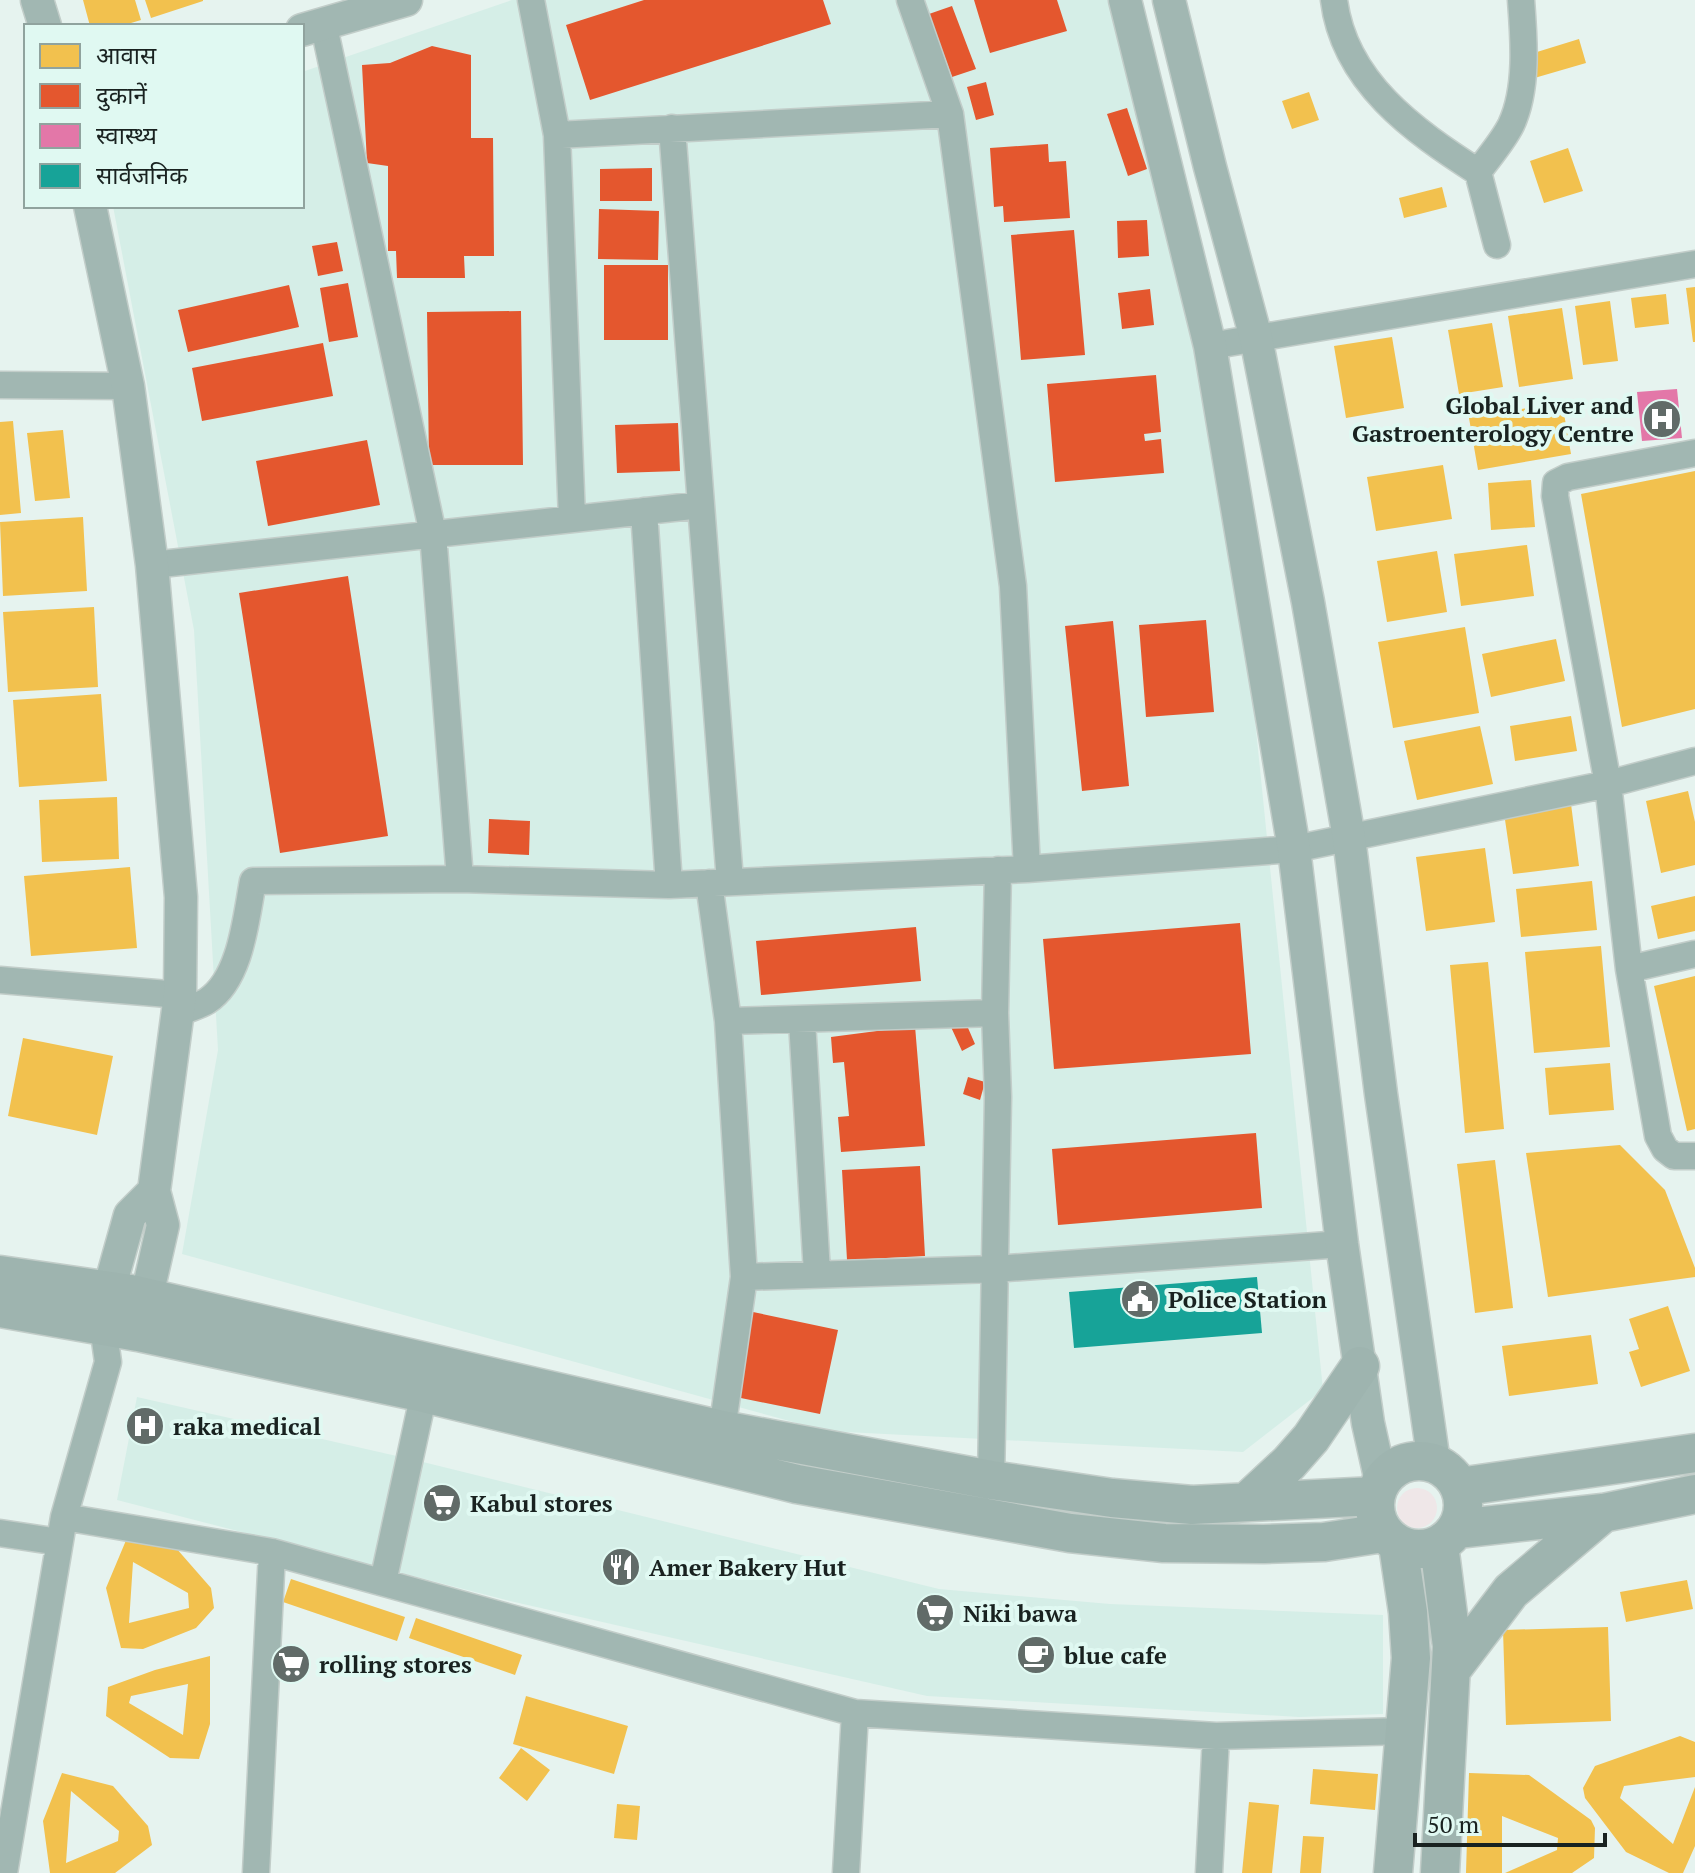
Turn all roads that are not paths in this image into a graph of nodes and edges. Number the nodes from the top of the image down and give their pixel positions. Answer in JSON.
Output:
{"nodes":[{"id":1,"x":37,"y":0,"type":"edge"},
{"id":2,"x":406,"y":0,"type":"edge"},
{"id":3,"x":531,"y":0,"type":"edge"},
{"id":4,"x":910,"y":0,"type":"edge"},
{"id":5,"x":1125,"y":0,"type":"edge"},
{"id":6,"x":1169,"y":0,"type":"edge"},
{"id":7,"x":1334,"y":0,"type":"edge"},
{"id":8,"x":1521,"y":0,"type":"edge"},
{"id":9,"x":44,"y":24,"type":"edge"},
{"id":10,"x":312,"y":26,"type":"edge"},
{"id":11,"x":950,"y":114,"type":"junction"},
{"id":12,"x":672,"y":128,"type":"junction"},
{"id":13,"x":557,"y":135,"type":"junction"},
{"id":14,"x":1478,"y":172,"type":"junction"},
{"id":15,"x":90,"y":208,"type":"edge"},
{"id":16,"x":1497,"y":245,"type":"dead end"},
{"id":17,"x":1695,"y":264,"type":"edge"},
{"id":18,"x":1256,"y":338,"type":"junction"},
{"id":19,"x":1210,"y":346,"type":"junction"},
{"id":20,"x":0,"y":385,"type":"edge"},
{"id":21,"x":128,"y":386,"type":"junction"},
{"id":22,"x":1695,"y":453,"type":"edge"},
{"id":23,"x":701,"y":505,"type":"junction"},
{"id":24,"x":644,"y":511,"type":"junction"},
{"id":25,"x":572,"y":519,"type":"junction"},
{"id":26,"x":433,"y":534,"type":"junction"},
{"id":27,"x":152,"y":565,"type":"junction"},
{"id":28,"x":1695,"y":761,"type":"edge"},
{"id":29,"x":1608,"y":784,"type":"junction"},
{"id":30,"x":1349,"y":838,"type":"junction"},
{"id":31,"x":1294,"y":849,"type":"junction"},
{"id":32,"x":1027,"y":869,"type":"junction"},
{"id":33,"x":998,"y":870,"type":"junction"},
{"id":34,"x":460,"y":879,"type":"junction"},
{"id":35,"x":720,"y":882,"type":"junction"},
{"id":36,"x":669,"y":885,"type":"junction"},
{"id":37,"x":1695,"y":954,"type":"edge"},
{"id":38,"x":1629,"y":969,"type":"junction"},
{"id":39,"x":0,"y":980,"type":"edge"},
{"id":40,"x":179,"y":1004,"type":"junction"},
{"id":41,"x":995,"y":1013,"type":"junction"},
{"id":42,"x":728,"y":1021,"type":"junction"},
{"id":43,"x":802,"y":1021,"type":"junction"},
{"id":44,"x":1695,"y":1156,"type":"edge"},
{"id":45,"x":1342,"y":1244,"type":"junction"},
{"id":46,"x":994,"y":1269,"type":"junction"},
{"id":47,"x":817,"y":1273,"type":"junction"},
{"id":48,"x":0,"y":1275,"type":"edge"},
{"id":49,"x":744,"y":1277,"type":"junction"},
{"id":50,"x":0,"y":1308,"type":"edge"},
{"id":51,"x":121,"y":1322,"type":"junction"},
{"id":52,"x":1360,"y":1366,"type":"junction"},
{"id":53,"x":424,"y":1393,"type":"junction"},
{"id":54,"x":722,"y":1430,"type":"junction"},
{"id":55,"x":1695,"y":1453,"type":"edge"},
{"id":56,"x":1447,"y":1475,"type":"junction"},
{"id":57,"x":991,"y":1480,"type":"junction"},
{"id":58,"x":1378,"y":1488,"type":"junction"},
{"id":59,"x":1695,"y":1494,"type":"edge"},
{"id":60,"x":1247,"y":1502,"type":"junction"},
{"id":61,"x":1603,"y":1513,"type":"junction"},
{"id":62,"x":61,"y":1530,"type":"junction"},
{"id":63,"x":0,"y":1533,"type":"edge"},
{"id":64,"x":1448,"y":1537,"type":"junction"},
{"id":65,"x":1391,"y":1539,"type":"junction"},
{"id":66,"x":272,"y":1552,"type":"junction"},
{"id":67,"x":383,"y":1582,"type":"junction"},
{"id":68,"x":1451,"y":1670,"type":"junction"},
{"id":69,"x":855,"y":1713,"type":"junction"},
{"id":70,"x":1407,"y":1731,"type":"junction"},
{"id":71,"x":1216,"y":1736,"type":"junction"},
{"id":72,"x":4,"y":1873,"type":"edge"},
{"id":73,"x":256,"y":1873,"type":"edge"},
{"id":74,"x":846,"y":1873,"type":"edge"},
{"id":75,"x":1209,"y":1873,"type":"edge"},
{"id":76,"x":1393,"y":1873,"type":"edge"},
{"id":77,"x":1440,"y":1873,"type":"edge"}],
"edges":[{"from":1,"to":9,"type":"street"},
{"from":2,"to":10,"type":"street"},
{"from":3,"to":13,"type":"street"},
{"from":4,"to":11,"type":"street"},
{"from":5,"to":19,"type":"street"},
{"from":6,"to":18,"type":"street"},
{"from":7,"to":14,"type":"street"},
{"from":8,"to":14,"type":"street"},
{"from":10,"to":26,"type":"street"},
{"from":11,"to":12,"type":"street"},
{"from":11,"to":32,"type":"street"},
{"from":12,"to":13,"type":"street"},
{"from":12,"to":23,"type":"street"},
{"from":13,"to":25,"type":"street"},
{"from":14,"to":16,"type":"street"},
{"from":15,"to":21,"type":"street"},
{"from":17,"to":18,"type":"street"},
{"from":18,"to":19,"type":"street"},
{"from":18,"to":30,"type":"street"},
{"from":19,"to":31,"type":"street"},
{"from":20,"to":21,"type":"street"},
{"from":21,"to":27,"type":"street"},
{"from":22,"to":29,"type":"street"},
{"from":23,"to":24,"type":"street"},
{"from":23,"to":35,"type":"street"},
{"from":24,"to":25,"type":"street"},
{"from":24,"to":36,"type":"street"},
{"from":25,"to":26,"type":"street"},
{"from":26,"to":27,"type":"street"},
{"from":26,"to":34,"type":"street"},
{"from":27,"to":40,"type":"street"},
{"from":28,"to":29,"type":"street"},
{"from":29,"to":30,"type":"street"},
{"from":29,"to":38,"type":"street"},
{"from":30,"to":31,"type":"street"},
{"from":30,"to":56,"type":"street"},
{"from":31,"to":32,"type":"street"},
{"from":31,"to":45,"type":"street"},
{"from":32,"to":33,"type":"street"},
{"from":33,"to":35,"type":"street"},
{"from":33,"to":41,"type":"street"},
{"from":34,"to":36,"type":"street"},
{"from":34,"to":40,"type":"street"},
{"from":35,"to":36,"type":"street"},
{"from":35,"to":42,"type":"street"},
{"from":37,"to":38,"type":"street"},
{"from":38,"to":44,"type":"street"},
{"from":39,"to":40,"type":"street"},
{"from":40,"to":51,"type":"street"},
{"from":41,"to":43,"type":"street"},
{"from":41,"to":46,"type":"street"},
{"from":42,"to":43,"type":"street"},
{"from":42,"to":49,"type":"street"},
{"from":43,"to":47,"type":"street"},
{"from":45,"to":46,"type":"street"},
{"from":45,"to":52,"type":"street"},
{"from":46,"to":47,"type":"street"},
{"from":46,"to":57,"type":"street"},
{"from":47,"to":49,"type":"street"},
{"from":48,"to":51,"type":"main road"},
{"from":49,"to":54,"type":"street"},
{"from":50,"to":51,"type":"main road"},
{"from":51,"to":53,"type":"main road"},
{"from":51,"to":54,"type":"main road"},
{"from":51,"to":62,"type":"street"},
{"from":52,"to":58,"type":"street"},
{"from":52,"to":60,"type":"main road"},
{"from":53,"to":65,"type":"main road"},
{"from":53,"to":67,"type":"street"},
{"from":54,"to":57,"type":"main road"},
{"from":55,"to":56,"type":"main road"},
{"from":56,"to":58,"type":"main road"},
{"from":56,"to":64,"type":"main road"},
{"from":57,"to":60,"type":"main road"},
{"from":58,"to":60,"type":"main road"},
{"from":58,"to":65,"type":"main road"},
{"from":59,"to":61,"type":"main road"},
{"from":61,"to":64,"type":"main road"},
{"from":61,"to":68,"type":"main road"},
{"from":62,"to":63,"type":"street"},
{"from":62,"to":66,"type":"street"},
{"from":62,"to":72,"type":"street"},
{"from":64,"to":65,"type":"main road"},
{"from":64,"to":68,"type":"main road"},
{"from":65,"to":70,"type":"main road"},
{"from":66,"to":67,"type":"street"},
{"from":66,"to":73,"type":"street"},
{"from":67,"to":69,"type":"street"},
{"from":68,"to":77,"type":"main road"},
{"from":69,"to":71,"type":"street"},
{"from":69,"to":74,"type":"street"},
{"from":70,"to":71,"type":"street"},
{"from":70,"to":76,"type":"main road"},
{"from":71,"to":75,"type":"street"}]}
